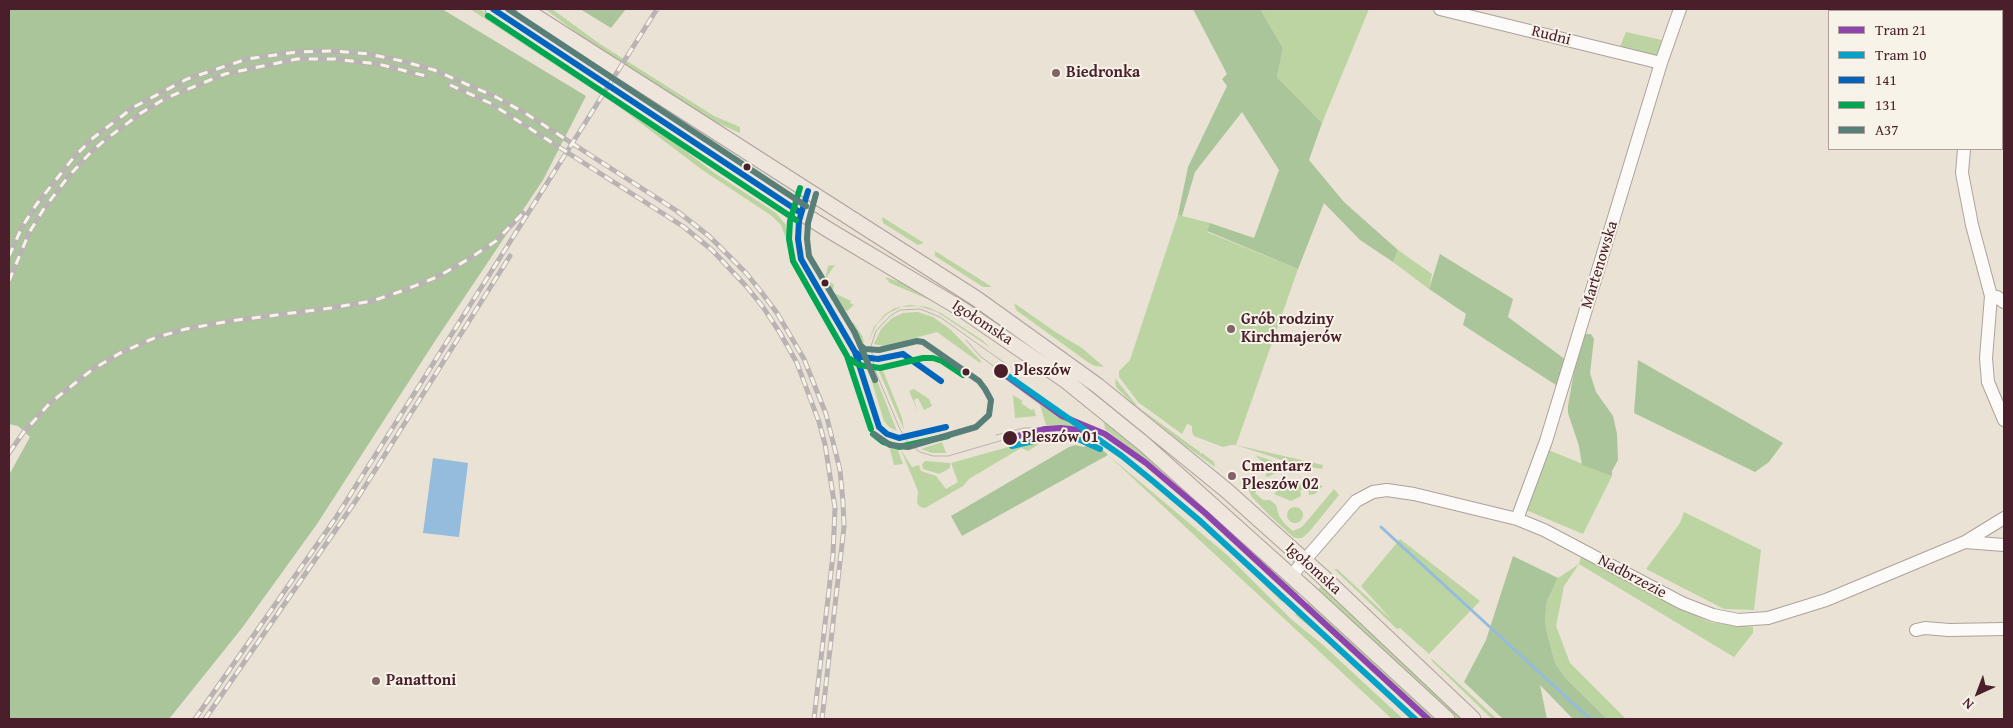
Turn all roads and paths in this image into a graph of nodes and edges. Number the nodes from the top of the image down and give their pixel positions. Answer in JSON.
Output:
{"nodes":[{"id":1,"x":493,"y":9,"type":"edge"},
{"id":2,"x":524,"y":9,"type":"edge"},
{"id":3,"x":1440,"y":9,"type":"edge"},
{"id":4,"x":1680,"y":9,"type":"edge"},
{"id":5,"x":1661,"y":64,"type":"junction"},
{"id":6,"x":1964,"y":150,"type":"edge"},
{"id":7,"x":1991,"y":296,"type":"junction"},
{"id":8,"x":2004,"y":302,"type":"edge"},
{"id":9,"x":2004,"y":420,"type":"edge"},
{"id":10,"x":2004,"y":518,"type":"edge"},
{"id":11,"x":1517,"y":519,"type":"junction"},
{"id":12,"x":1965,"y":542,"type":"junction"},
{"id":13,"x":2004,"y":545,"type":"edge"},
{"id":14,"x":1304,"y":560,"type":"junction"},
{"id":15,"x":1291,"y":576,"type":"junction"},
{"id":16,"x":2004,"y":628,"type":"edge"},
{"id":17,"x":1916,"y":630,"type":"dead end"},
{"id":18,"x":1447,"y":719,"type":"edge"},
{"id":19,"x":1472,"y":719,"type":"edge"}],
"edges":[{"from":1,"to":15,"type":"main road","name":"Igołomska"},
{"from":2,"to":14,"type":"main road","name":"Igołomska"},
{"from":3,"to":5,"type":"street","name":"Rudni"},
{"from":4,"to":5,"type":"street","name":"Martenowska"},
{"from":5,"to":11,"type":"street","name":"Martenowska"},
{"from":6,"to":7,"type":"street"},
{"from":7,"to":8,"type":"street"},
{"from":7,"to":9,"type":"street"},
{"from":10,"to":12,"type":"street"},
{"from":11,"to":12,"type":"street","name":"Nadbrzezie"},
{"from":11,"to":14,"type":"street","name":"Nadbrzezie"},
{"from":12,"to":13,"type":"street","name":"Nadbrzezie"},
{"from":14,"to":15,"type":"street","name":"Nadbrzezie"},
{"from":14,"to":19,"type":"main road","name":"Igołomska"},
{"from":15,"to":18,"type":"main road","name":"Igołomska"},
{"from":16,"to":17,"type":"street"}]}
